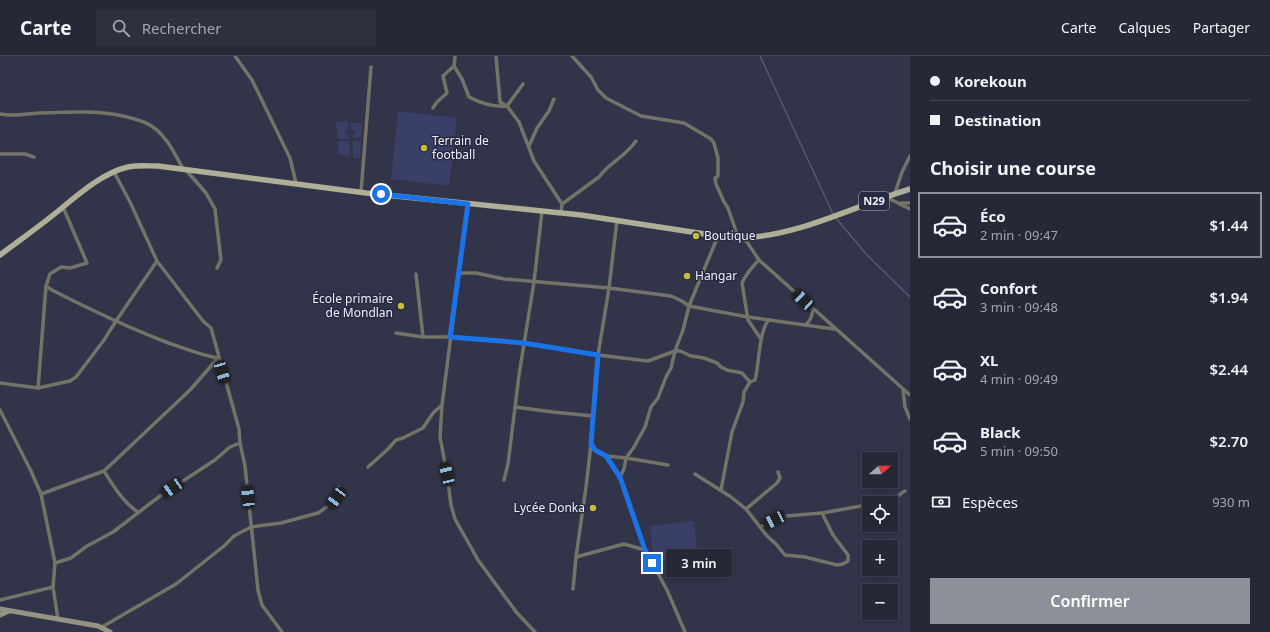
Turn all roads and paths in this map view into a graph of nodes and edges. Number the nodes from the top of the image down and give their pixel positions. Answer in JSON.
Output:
{"nodes":[{"id":1,"x":235,"y":56,"type":"edge"},
{"id":2,"x":455,"y":56,"type":"edge"},
{"id":3,"x":496,"y":56,"type":"edge"},
{"id":4,"x":572,"y":56,"type":"edge"},
{"id":5,"x":454,"y":66,"type":"junction"},
{"id":6,"x":371,"y":67,"type":"dead end"},
{"id":7,"x":523,"y":84,"type":"dead end"},
{"id":8,"x":554,"y":99,"type":"dead end"},
{"id":9,"x":507,"y":106,"type":"junction"},
{"id":10,"x":433,"y":108,"type":"dead end"},
{"id":11,"x":0,"y":114,"type":"edge"},
{"id":12,"x":636,"y":141,"type":"dead end"},
{"id":13,"x":529,"y":146,"type":"junction"},
{"id":14,"x":0,"y":154,"type":"edge"},
{"id":15,"x":910,"y":156,"type":"edge"},
{"id":16,"x":34,"y":157,"type":"dead end"},
{"id":17,"x":184,"y":169,"type":"junction"},
{"id":18,"x":114,"y":172,"type":"junction"},
{"id":19,"x":296,"y":183,"type":"junction"},
{"id":20,"x":910,"y":188,"type":"edge"},
{"id":21,"x":361,"y":192,"type":"junction"},
{"id":22,"x":896,"y":193,"type":"junction"},
{"id":23,"x":885,"y":197,"type":"junction"},
{"id":24,"x":899,"y":203,"type":"junction"},
{"id":25,"x":910,"y":203,"type":"edge"},
{"id":26,"x":468,"y":204,"type":"junction"},
{"id":27,"x":562,"y":204,"type":"junction"},
{"id":28,"x":63,"y":207,"type":"junction"},
{"id":29,"x":910,"y":209,"type":"edge"},
{"id":30,"x":542,"y":211,"type":"junction"},
{"id":31,"x":561,"y":213,"type":"junction"},
{"id":32,"x":617,"y":220,"type":"junction"},
{"id":33,"x":718,"y":236,"type":"junction"},
{"id":34,"x":741,"y":238,"type":"junction"},
{"id":35,"x":0,"y":255,"type":"edge"},
{"id":36,"x":759,"y":260,"type":"junction"},
{"id":37,"x":157,"y":261,"type":"junction"},
{"id":38,"x":217,"y":268,"type":"dead end"},
{"id":39,"x":459,"y":273,"type":"junction"},
{"id":40,"x":416,"y":274,"type":"dead end"},
{"id":41,"x":534,"y":282,"type":"junction"},
{"id":42,"x":46,"y":286,"type":"junction"},
{"id":43,"x":609,"y":288,"type":"junction"},
{"id":44,"x":689,"y":306,"type":"junction"},
{"id":45,"x":813,"y":309,"type":"junction"},
{"id":46,"x":748,"y":317,"type":"junction"},
{"id":47,"x":769,"y":320,"type":"junction"},
{"id":48,"x":116,"y":321,"type":"junction"},
{"id":49,"x":805,"y":325,"type":"junction"},
{"id":50,"x":836,"y":329,"type":"junction"},
{"id":51,"x":396,"y":333,"type":"dead end"},
{"id":52,"x":423,"y":337,"type":"junction"},
{"id":53,"x":450,"y":337,"type":"junction"},
{"id":54,"x":762,"y":340,"type":"junction"},
{"id":55,"x":524,"y":343,"type":"junction"},
{"id":56,"x":675,"y":351,"type":"junction"},
{"id":57,"x":598,"y":355,"type":"junction"},
{"id":58,"x":218,"y":358,"type":"junction"},
{"id":59,"x":750,"y":382,"type":"junction"},
{"id":60,"x":0,"y":384,"type":"edge"},
{"id":61,"x":38,"y":388,"type":"junction"},
{"id":62,"x":903,"y":390,"type":"junction"},
{"id":63,"x":910,"y":395,"type":"edge"},
{"id":64,"x":442,"y":405,"type":"junction"},
{"id":65,"x":515,"y":407,"type":"junction"},
{"id":66,"x":0,"y":410,"type":"edge"},
{"id":67,"x":593,"y":416,"type":"junction"},
{"id":68,"x":910,"y":419,"type":"edge"},
{"id":69,"x":240,"y":443,"type":"junction"},
{"id":70,"x":591,"y":444,"type":"junction"},
{"id":71,"x":606,"y":456,"type":"junction"},
{"id":72,"x":626,"y":458,"type":"junction"},
{"id":73,"x":668,"y":465,"type":"dead end"},
{"id":74,"x":368,"y":467,"type":"dead end"},
{"id":75,"x":104,"y":471,"type":"junction"},
{"id":76,"x":778,"y":472,"type":"dead end"},
{"id":77,"x":695,"y":474,"type":"dead end"},
{"id":78,"x":620,"y":477,"type":"junction"},
{"id":79,"x":504,"y":480,"type":"dead end"},
{"id":80,"x":339,"y":487,"type":"dead end"},
{"id":81,"x":721,"y":490,"type":"junction"},
{"id":82,"x":905,"y":491,"type":"dead end"},
{"id":83,"x":41,"y":494,"type":"junction"},
{"id":84,"x":746,"y":509,"type":"junction"},
{"id":85,"x":138,"y":512,"type":"junction"},
{"id":86,"x":822,"y":513,"type":"junction"},
{"id":87,"x":251,"y":527,"type":"junction"},
{"id":88,"x":760,"y":527,"type":"junction"},
{"id":89,"x":645,"y":550,"type":"junction"},
{"id":90,"x":576,"y":557,"type":"junction"},
{"id":91,"x":55,"y":563,"type":"junction"},
{"id":92,"x":53,"y":587,"type":"junction"},
{"id":93,"x":573,"y":589,"type":"dead end"},
{"id":94,"x":0,"y":600,"type":"edge"},
{"id":95,"x":0,"y":609,"type":"edge"},
{"id":96,"x":9,"y":611,"type":"junction"},
{"id":97,"x":0,"y":615,"type":"edge"},
{"id":98,"x":58,"y":619,"type":"junction"},
{"id":99,"x":102,"y":627,"type":"junction"},
{"id":100,"x":110,"y":632,"type":"edge"},
{"id":101,"x":282,"y":632,"type":"edge"},
{"id":102,"x":535,"y":632,"type":"edge"},
{"id":103,"x":685,"y":632,"type":"edge"}],
"edges":[{"from":1,"to":19,"type":"street"},
{"from":2,"to":5,"type":"street"},
{"from":3,"to":9,"type":"street"},
{"from":4,"to":34,"type":"street"},
{"from":5,"to":9,"type":"street"},
{"from":5,"to":10,"type":"street"},
{"from":6,"to":21,"type":"street"},
{"from":7,"to":9,"type":"street"},
{"from":8,"to":13,"type":"street"},
{"from":9,"to":13,"type":"street"},
{"from":11,"to":17,"type":"street"},
{"from":12,"to":27,"type":"street"},
{"from":13,"to":27,"type":"street"},
{"from":14,"to":16,"type":"street"},
{"from":15,"to":22,"type":"street"},
{"from":17,"to":18,"type":"main road","number":"N29"},
{"from":17,"to":19,"type":"main road","number":"N29"},
{"from":17,"to":38,"type":"street"},
{"from":18,"to":28,"type":"main road","number":"N29"},
{"from":18,"to":37,"type":"street"},
{"from":19,"to":21,"type":"main road","number":"N29"},
{"from":20,"to":22,"type":"main road","number":"N29"},
{"from":21,"to":26,"type":"main road","number":"N29"},
{"from":22,"to":23,"type":"main road","number":"N29"},
{"from":23,"to":24,"type":"street"},
{"from":23,"to":34,"type":"main road","number":"N29"},
{"from":24,"to":25,"type":"street"},
{"from":24,"to":29,"type":"street"},
{"from":26,"to":30,"type":"main road","number":"N29"},
{"from":26,"to":39,"type":"street"},
{"from":27,"to":31,"type":"street"},
{"from":28,"to":35,"type":"main road","number":"N29"},
{"from":28,"to":42,"type":"street"},
{"from":30,"to":31,"type":"main road","number":"N29"},
{"from":30,"to":41,"type":"street"},
{"from":31,"to":32,"type":"main road","number":"N29"},
{"from":32,"to":33,"type":"main road","number":"N29"},
{"from":32,"to":43,"type":"street"},
{"from":33,"to":34,"type":"main road","number":"N29"},
{"from":33,"to":44,"type":"street"},
{"from":34,"to":36,"type":"street"},
{"from":36,"to":45,"type":"street"},
{"from":36,"to":46,"type":"street"},
{"from":37,"to":48,"type":"street"},
{"from":37,"to":58,"type":"street"},
{"from":39,"to":41,"type":"street"},
{"from":39,"to":53,"type":"street"},
{"from":40,"to":52,"type":"street"},
{"from":41,"to":43,"type":"street"},
{"from":41,"to":55,"type":"street"},
{"from":42,"to":48,"type":"street"},
{"from":42,"to":61,"type":"street"},
{"from":43,"to":44,"type":"street"},
{"from":43,"to":57,"type":"street"},
{"from":44,"to":46,"type":"street"},
{"from":44,"to":56,"type":"street"},
{"from":45,"to":49,"type":"street"},
{"from":45,"to":50,"type":"street"},
{"from":46,"to":47,"type":"street"},
{"from":46,"to":54,"type":"street"},
{"from":47,"to":49,"type":"street"},
{"from":47,"to":54,"type":"street"},
{"from":48,"to":58,"type":"street"},
{"from":48,"to":61,"type":"street"},
{"from":49,"to":50,"type":"street"},
{"from":50,"to":62,"type":"street"},
{"from":51,"to":52,"type":"street"},
{"from":52,"to":53,"type":"street"},
{"from":53,"to":55,"type":"street"},
{"from":53,"to":64,"type":"street"},
{"from":54,"to":59,"type":"street"},
{"from":55,"to":57,"type":"street"},
{"from":55,"to":65,"type":"street"},
{"from":56,"to":57,"type":"street"},
{"from":56,"to":59,"type":"street"},
{"from":56,"to":72,"type":"street"},
{"from":57,"to":67,"type":"street"},
{"from":58,"to":69,"type":"street"},
{"from":58,"to":75,"type":"street"},
{"from":59,"to":81,"type":"street"},
{"from":60,"to":61,"type":"street"},
{"from":62,"to":63,"type":"street"},
{"from":62,"to":68,"type":"street"},
{"from":64,"to":74,"type":"street"},
{"from":64,"to":102,"type":"street"},
{"from":65,"to":67,"type":"street"},
{"from":65,"to":79,"type":"street"},
{"from":66,"to":83,"type":"street"},
{"from":67,"to":70,"type":"street"},
{"from":69,"to":85,"type":"street"},
{"from":69,"to":87,"type":"street"},
{"from":70,"to":71,"type":"street"},
{"from":70,"to":90,"type":"street"},
{"from":71,"to":72,"type":"street"},
{"from":71,"to":78,"type":"street"},
{"from":72,"to":73,"type":"street"},
{"from":72,"to":78,"type":"street"},
{"from":75,"to":83,"type":"street"},
{"from":75,"to":85,"type":"street"},
{"from":76,"to":84,"type":"street"},
{"from":77,"to":81,"type":"street"},
{"from":78,"to":89,"type":"street"},
{"from":80,"to":87,"type":"street"},
{"from":81,"to":84,"type":"street"},
{"from":82,"to":86,"type":"street"},
{"from":83,"to":91,"type":"street"},
{"from":84,"to":88,"type":"street"},
{"from":85,"to":91,"type":"street"},
{"from":86,"to":88,"type":"street"},
{"from":86,"to":88,"type":"street"},
{"from":87,"to":99,"type":"street"},
{"from":87,"to":101,"type":"street"},
{"from":89,"to":90,"type":"street"},
{"from":89,"to":103,"type":"street"},
{"from":90,"to":93,"type":"street"},
{"from":91,"to":92,"type":"street"},
{"from":92,"to":94,"type":"street"},
{"from":92,"to":98,"type":"street"},
{"from":95,"to":96,"type":"main road"},
{"from":96,"to":97,"type":"main road"},
{"from":96,"to":98,"type":"main road"},
{"from":98,"to":99,"type":"main road"},
{"from":99,"to":100,"type":"main road"}]}
